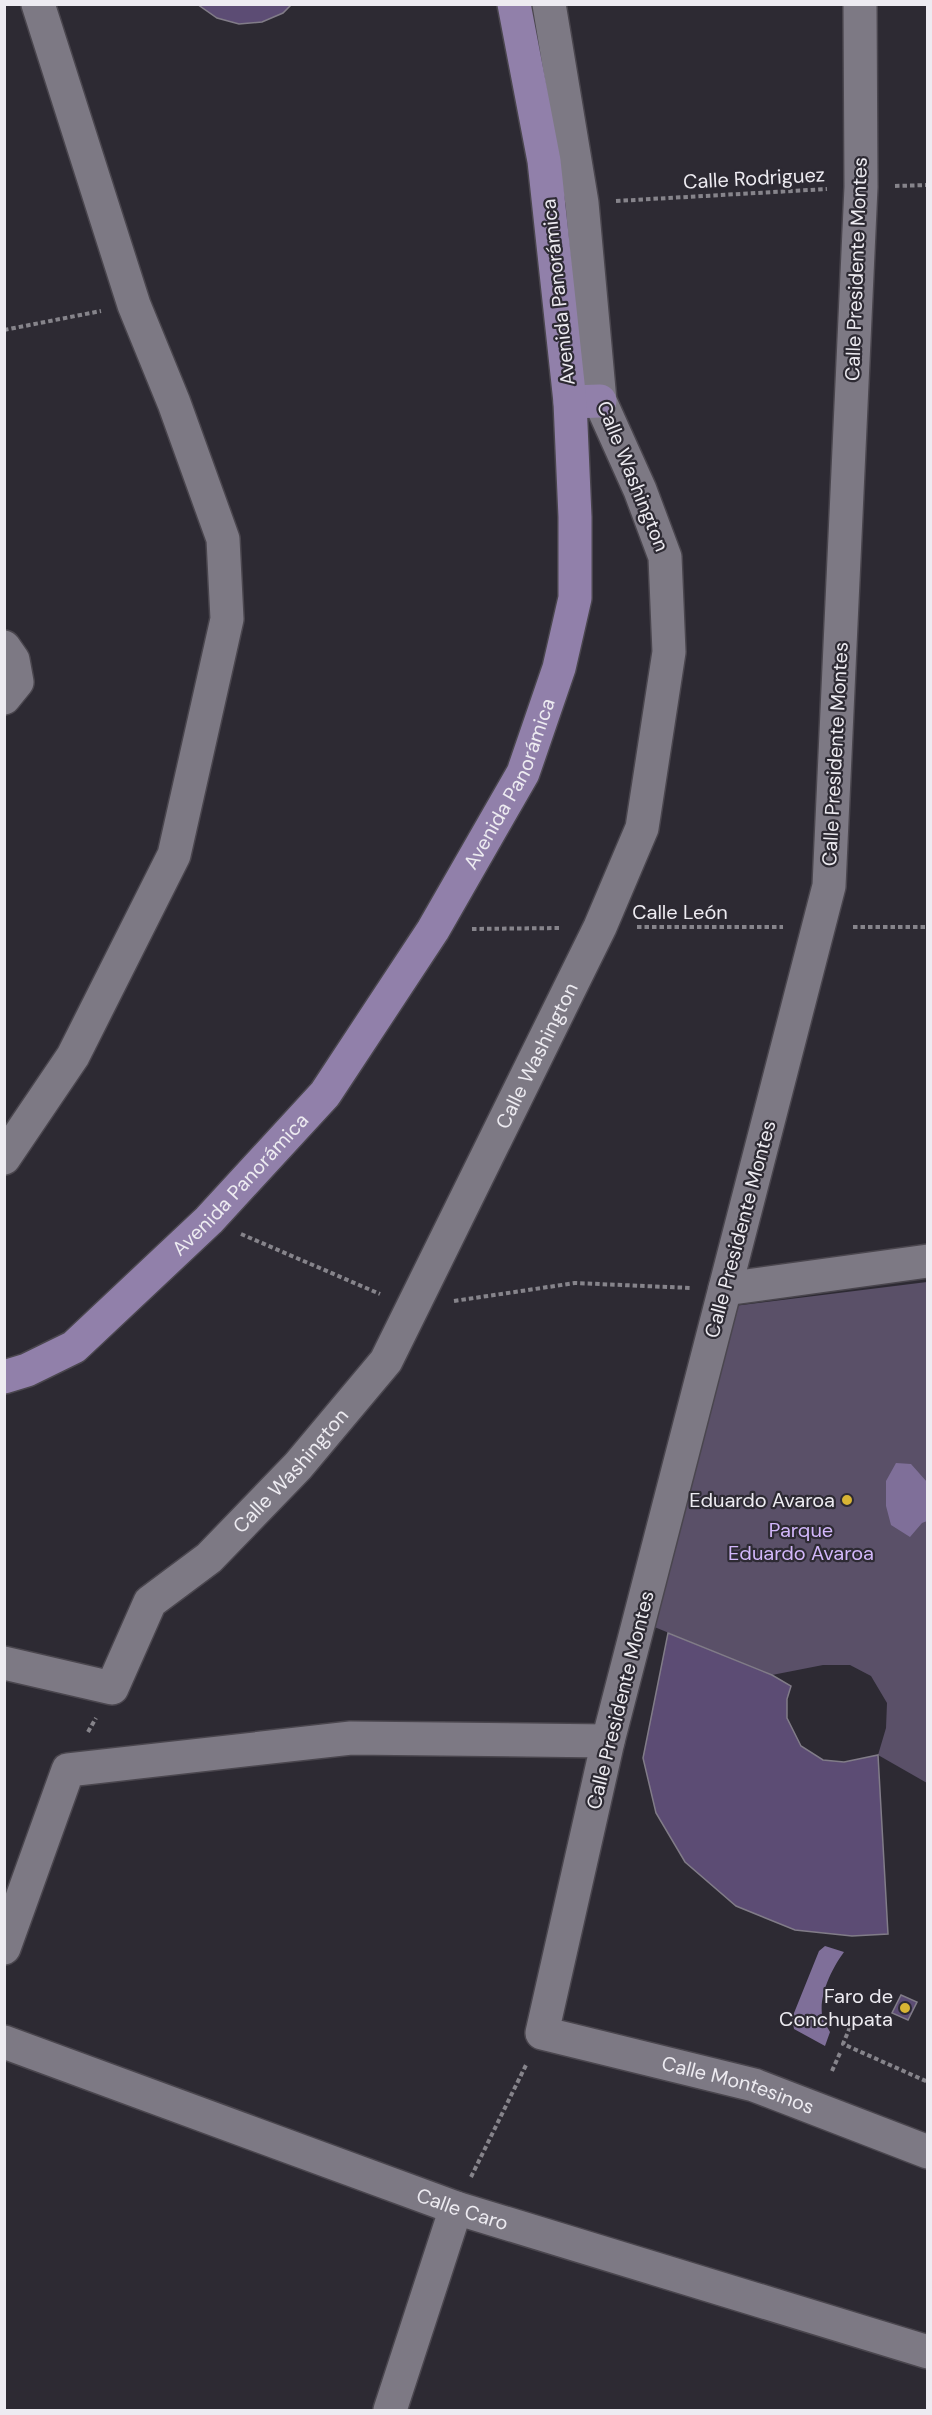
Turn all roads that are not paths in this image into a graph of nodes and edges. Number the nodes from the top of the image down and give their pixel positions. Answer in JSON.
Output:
{"nodes":[{"id":1,"x":38,"y":4,"type":"edge"},
{"id":2,"x":514,"y":4,"type":"edge"},
{"id":3,"x":549,"y":4,"type":"edge"},
{"id":4,"x":860,"y":4,"type":"edge"},
{"id":5,"x":585,"y":401,"type":"junction"},
{"id":6,"x":4,"y":647,"type":"edge"},
{"id":7,"x":4,"y":698,"type":"edge"},
{"id":8,"x":4,"y":1158,"type":"edge"},
{"id":9,"x":927,"y":1261,"type":"edge"},
{"id":10,"x":725,"y":1289,"type":"junction"},
{"id":11,"x":4,"y":1377,"type":"edge"},
{"id":12,"x":4,"y":1663,"type":"edge"},
{"id":13,"x":608,"y":1742,"type":"junction"},
{"id":14,"x":4,"y":1948,"type":"edge"},
{"id":15,"x":542,"y":2033,"type":"joint"},
{"id":16,"x":4,"y":2042,"type":"edge"},
{"id":17,"x":927,"y":2152,"type":"edge"},
{"id":18,"x":456,"y":2208,"type":"junction"},
{"id":19,"x":927,"y":2352,"type":"edge"},
{"id":20,"x":390,"y":2410,"type":"edge"}],
"edges":[{"from":1,"to":8,"type":"street"},
{"from":2,"to":5,"type":"main road","name":"Avenida Panorámica"},
{"from":3,"to":5,"type":"street","name":"Calle Washington"},
{"from":4,"to":10,"type":"street","name":"Calle Presidente Montes"},
{"from":5,"to":11,"type":"main road","name":"Avenida Panorámica"},
{"from":5,"to":12,"type":"street","name":"Calle Washington"},
{"from":6,"to":7,"type":"street"},
{"from":9,"to":10,"type":"street"},
{"from":10,"to":13,"type":"street","name":"Calle Presidente Montes"},
{"from":13,"to":14,"type":"street"},
{"from":13,"to":15,"type":"street","name":"Calle Presidente Montes"},
{"from":15,"to":17,"type":"street","name":"Calle Montesinos"},
{"from":16,"to":18,"type":"street","name":"Calle Caro"},
{"from":18,"to":19,"type":"street","name":"Calle Caro"},
{"from":18,"to":20,"type":"street"}]}
